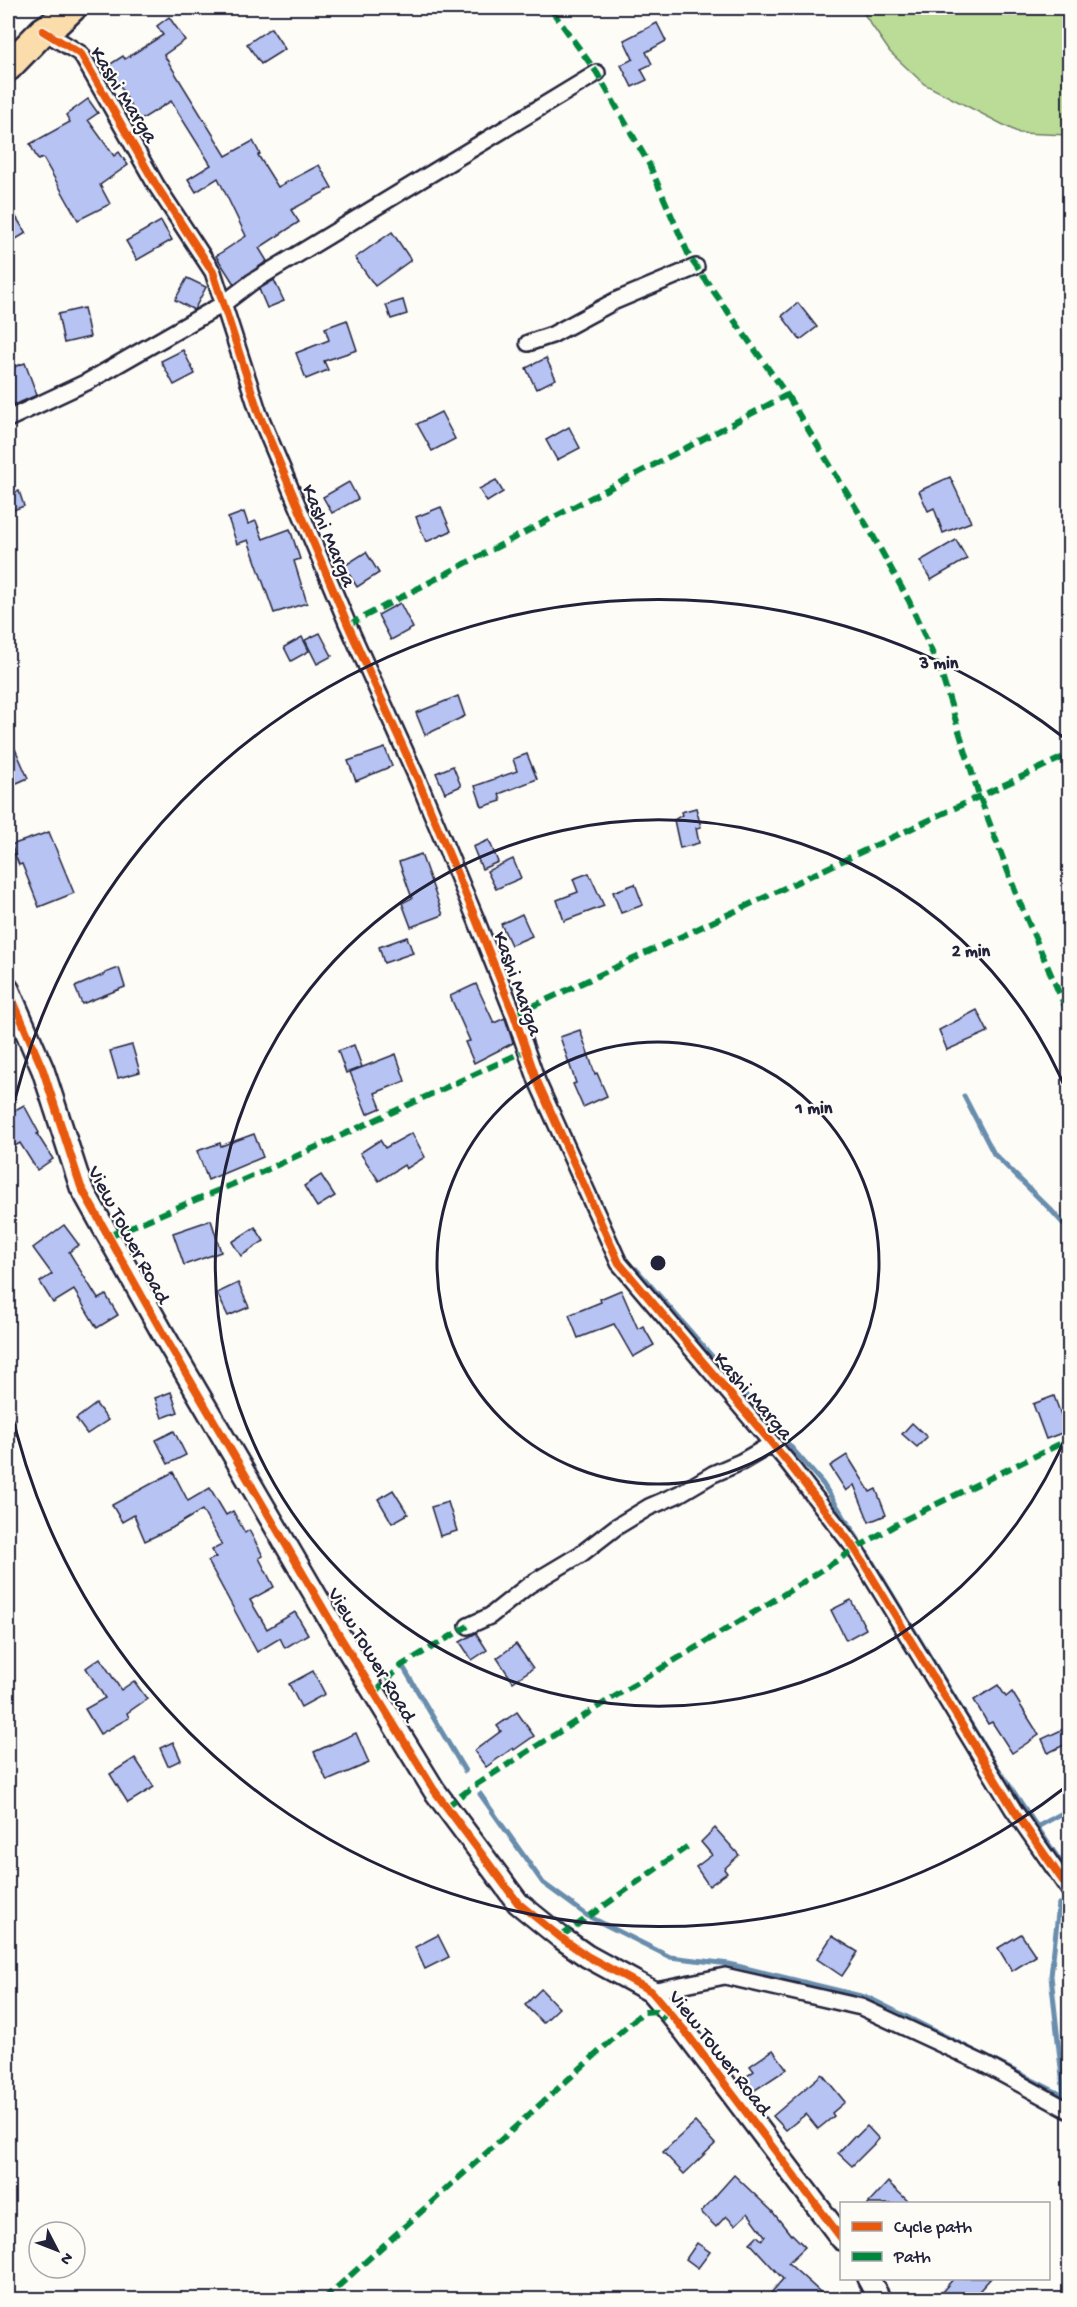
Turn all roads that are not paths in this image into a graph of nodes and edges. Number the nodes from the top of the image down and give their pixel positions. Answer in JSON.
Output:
{"nodes":[{"id":1,"x":72,"y":8,"type":"edge"},
{"id":2,"x":43,"y":31,"type":"junction"},
{"id":3,"x":8,"y":67,"type":"edge"},
{"id":4,"x":597,"y":73,"type":"dead end"},
{"id":5,"x":696,"y":267,"type":"dead end"},
{"id":6,"x":224,"y":304,"type":"junction"},
{"id":7,"x":528,"y":343,"type":"dead end"},
{"id":8,"x":8,"y":418,"type":"edge"},
{"id":9,"x":8,"y":989,"type":"edge"},
{"id":10,"x":772,"y":1444,"type":"junction"},
{"id":11,"x":468,"y":1626,"type":"dead end"},
{"id":12,"x":1070,"y":1891,"type":"edge"},
{"id":13,"x":651,"y":1991,"type":"junction"},
{"id":14,"x":1070,"y":2111,"type":"edge"},
{"id":15,"x":840,"y":2236,"type":"edge"},
{"id":16,"x":869,"y":2280,"type":"edge"},
{"id":17,"x":880,"y":2300,"type":"edge"}],
"edges":[{"from":1,"to":2,"type":"highway"},
{"from":2,"to":3,"type":"highway"},
{"from":2,"to":6,"type":"street","name":"Kashi Marga"},
{"from":4,"to":6,"type":"street"},
{"from":5,"to":7,"type":"street"},
{"from":6,"to":8,"type":"street"},
{"from":6,"to":10,"type":"street","name":"Kashi Marga"},
{"from":9,"to":13,"type":"street","name":"View Tower Road"},
{"from":10,"to":11,"type":"street"},
{"from":10,"to":12,"type":"street","name":"Kashi Marga"},
{"from":13,"to":14,"type":"street"},
{"from":13,"to":15,"type":"street","name":"View Tower Road"},
{"from":16,"to":17,"type":"street"}]}
